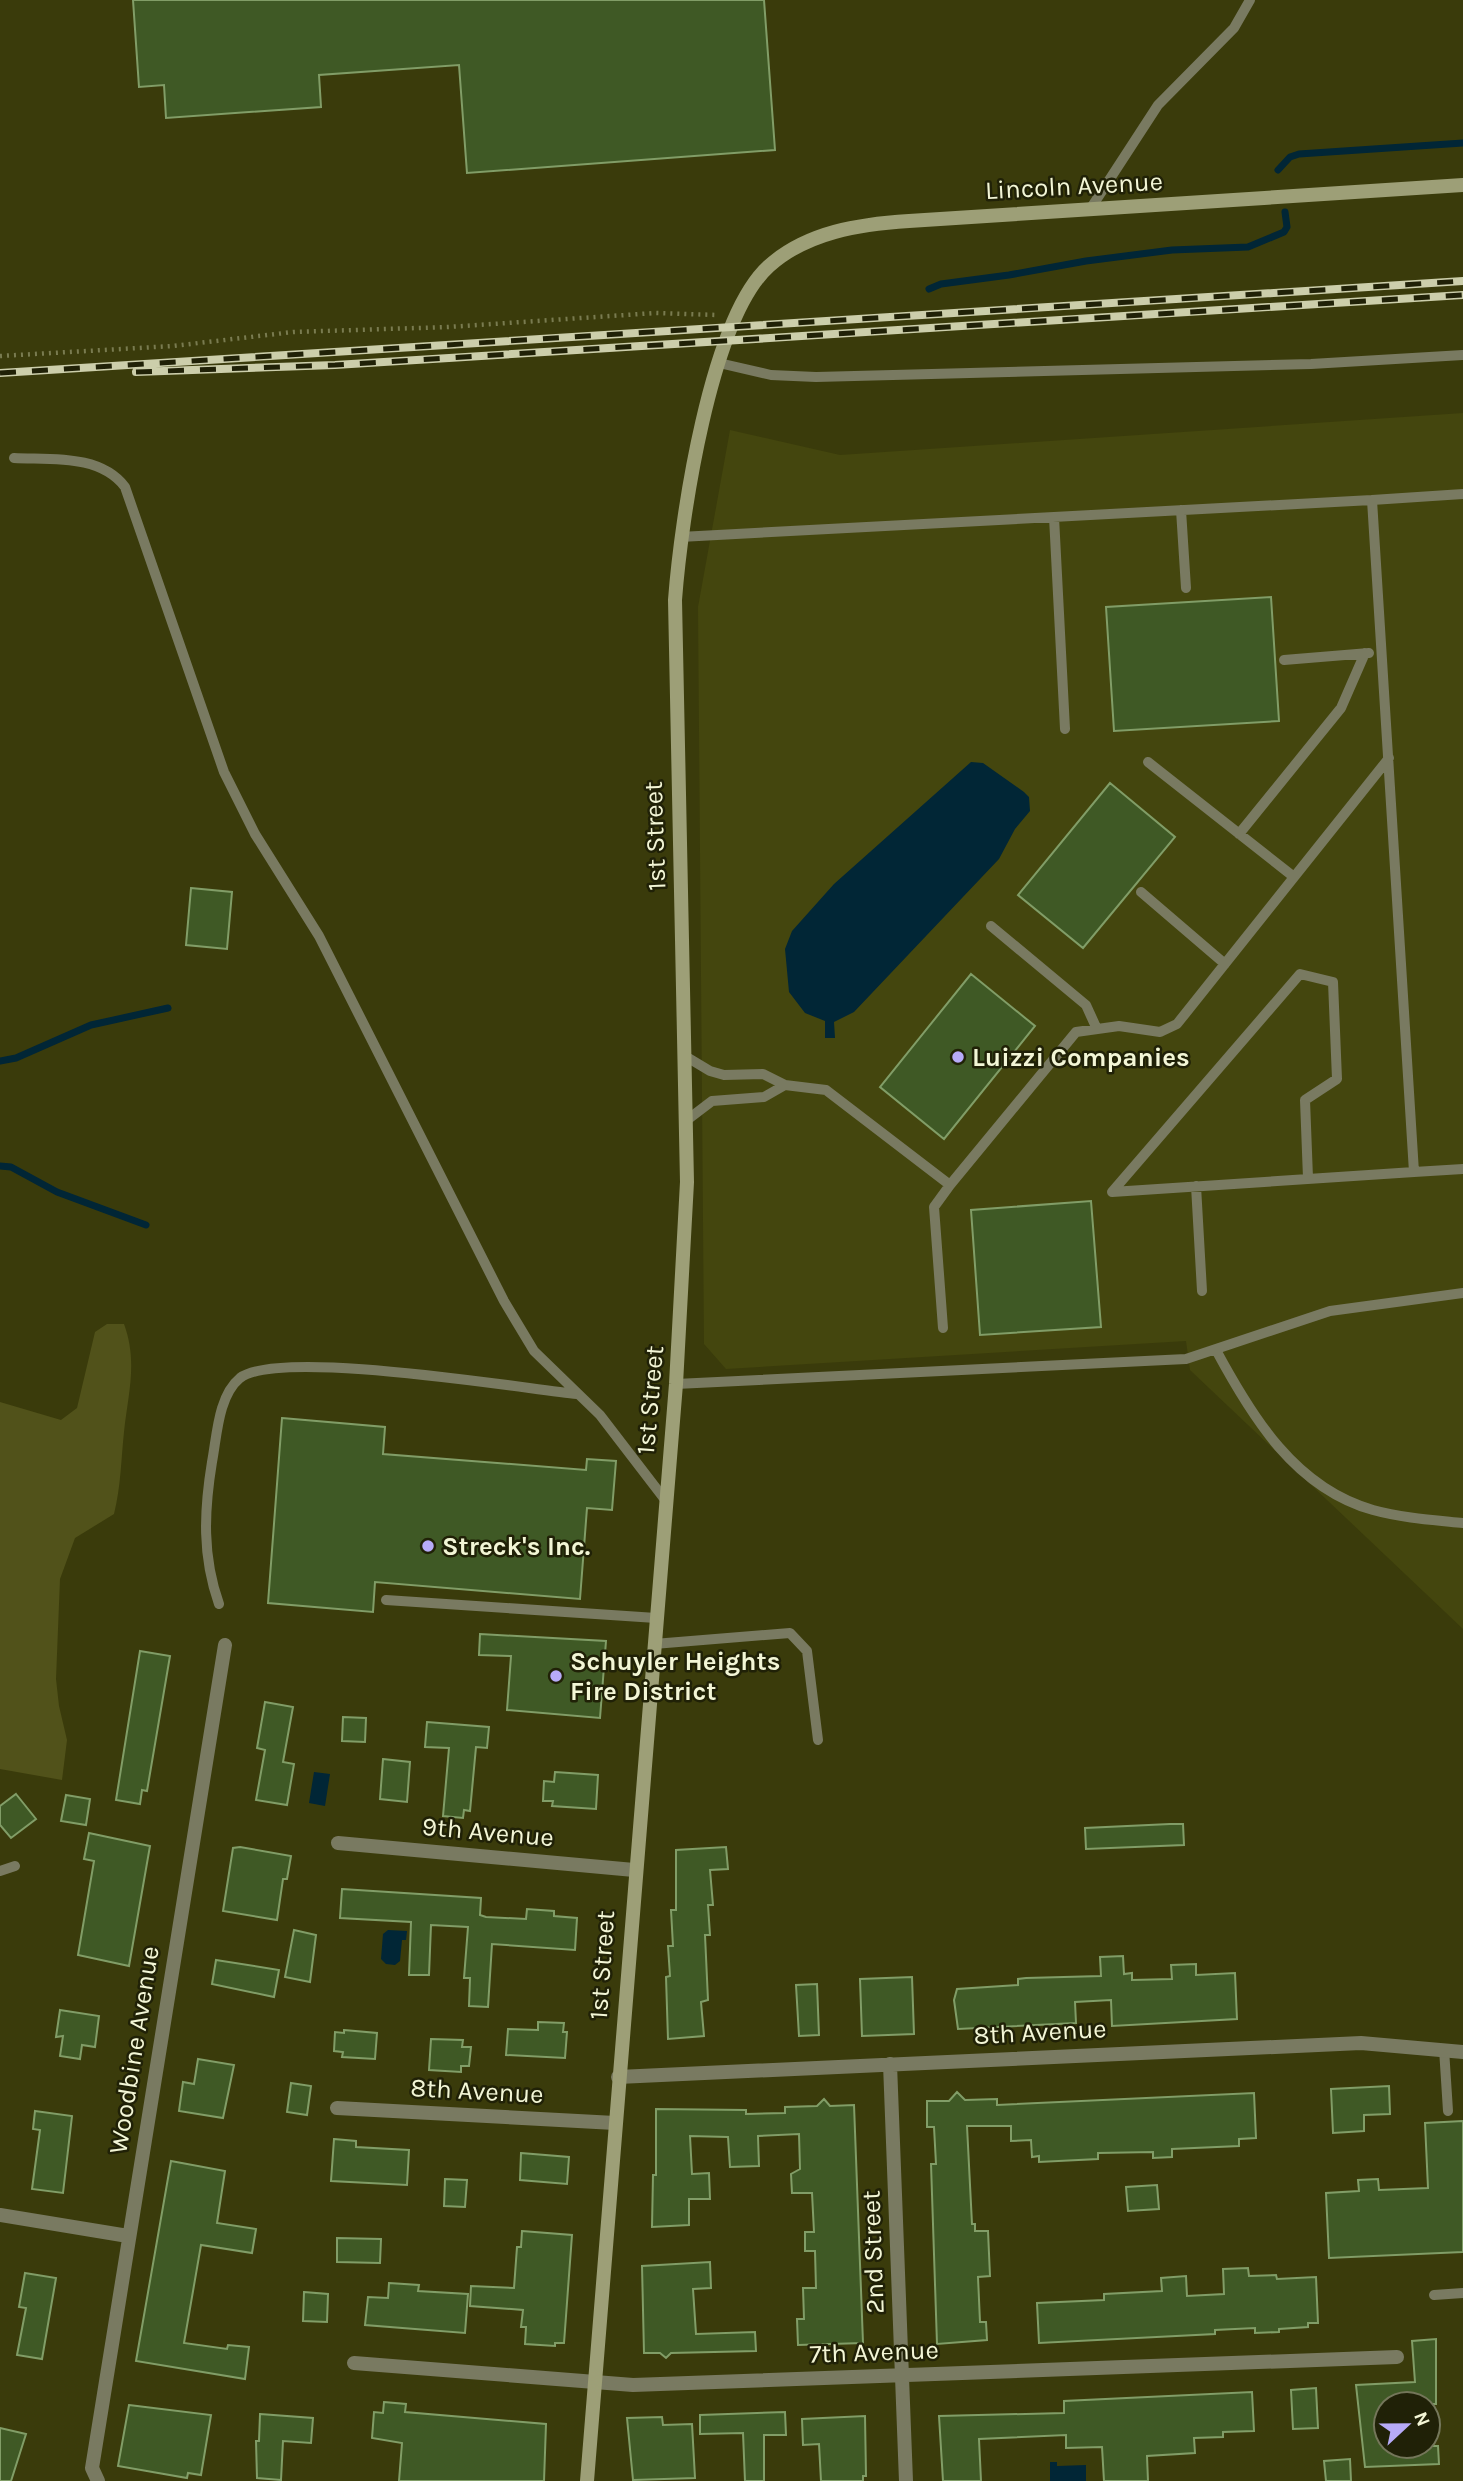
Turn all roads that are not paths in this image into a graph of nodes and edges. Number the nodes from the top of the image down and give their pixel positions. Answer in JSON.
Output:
{"nodes":[{"id":1,"x":1250,"y":0,"type":"edge"},
{"id":2,"x":1463,"y":185,"type":"edge"},
{"id":3,"x":1089,"y":211,"type":"junction"},
{"id":4,"x":734,"y":322,"type":"joint"},
{"id":5,"x":1463,"y":355,"type":"edge"},
{"id":6,"x":719,"y":363,"type":"junction"},
{"id":7,"x":14,"y":458,"type":"dead end"},
{"id":8,"x":1463,"y":494,"type":"edge"},
{"id":9,"x":1373,"y":500,"type":"junction"},
{"id":10,"x":1181,"y":510,"type":"junction"},
{"id":11,"x":1054,"y":517,"type":"junction"},
{"id":12,"x":680,"y":537,"type":"junction"},
{"id":13,"x":1186,"y":587,"type":"dead end"},
{"id":14,"x":1382,"y":652,"type":"junction"},
{"id":15,"x":1365,"y":653,"type":"junction"},
{"id":16,"x":1284,"y":660,"type":"dead end"},
{"id":17,"x":1065,"y":729,"type":"dead end"},
{"id":18,"x":1389,"y":758,"type":"junction"},
{"id":19,"x":1148,"y":762,"type":"dead end"},
{"id":20,"x":1239,"y":834,"type":"junction"},
{"id":21,"x":1294,"y":877,"type":"junction"},
{"id":22,"x":1141,"y":892,"type":"dead end"},
{"id":23,"x":991,"y":926,"type":"dead end"},
{"id":24,"x":1225,"y":964,"type":"junction"},
{"id":25,"x":1096,"y":1027,"type":"junction"},
{"id":26,"x":685,"y":1056,"type":"junction"},
{"id":27,"x":785,"y":1085,"type":"junction"},
{"id":28,"x":687,"y":1120,"type":"junction"},
{"id":29,"x":1463,"y":1169,"type":"edge"},
{"id":30,"x":1414,"y":1172,"type":"junction"},
{"id":31,"x":1308,"y":1178,"type":"junction"},
{"id":32,"x":950,"y":1185,"type":"junction"},
{"id":33,"x":1196,"y":1186,"type":"junction"},
{"id":34,"x":1202,"y":1292,"type":"dead end"},
{"id":35,"x":1463,"y":1293,"type":"edge"},
{"id":36,"x":943,"y":1328,"type":"dead end"},
{"id":37,"x":1216,"y":1350,"type":"junction"},
{"id":38,"x":676,"y":1384,"type":"junction"},
{"id":39,"x":577,"y":1394,"type":"junction"},
{"id":40,"x":666,"y":1501,"type":"junction"},
{"id":41,"x":1463,"y":1523,"type":"edge"},
{"id":42,"x":386,"y":1600,"type":"dead end"},
{"id":43,"x":219,"y":1604,"type":"dead end"},
{"id":44,"x":656,"y":1618,"type":"junction"},
{"id":45,"x":654,"y":1644,"type":"junction"},
{"id":46,"x":225,"y":1645,"type":"dead end"},
{"id":47,"x":818,"y":1740,"type":"dead end"},
{"id":48,"x":338,"y":1843,"type":"dead end"},
{"id":49,"x":15,"y":1866,"type":"dead end"},
{"id":50,"x":634,"y":1870,"type":"junction"},
{"id":51,"x":0,"y":1871,"type":"edge"},
{"id":52,"x":1444,"y":2049,"type":"junction"},
{"id":53,"x":1463,"y":2052,"type":"edge"},
{"id":54,"x":890,"y":2064,"type":"junction"},
{"id":55,"x":618,"y":2077,"type":"junction"},
{"id":56,"x":337,"y":2108,"type":"dead end"},
{"id":57,"x":1448,"y":2111,"type":"dead end"},
{"id":58,"x":615,"y":2123,"type":"junction"},
{"id":59,"x":0,"y":2215,"type":"edge"},
{"id":60,"x":128,"y":2236,"type":"junction"},
{"id":61,"x":1463,"y":2293,"type":"edge"},
{"id":62,"x":1434,"y":2295,"type":"dead end"},
{"id":63,"x":1397,"y":2357,"type":"dead end"},
{"id":64,"x":354,"y":2363,"type":"dead end"},
{"id":65,"x":902,"y":2375,"type":"junction"},
{"id":66,"x":594,"y":2382,"type":"junction"},
{"id":67,"x":98,"y":2481,"type":"edge"},
{"id":68,"x":587,"y":2481,"type":"edge"},
{"id":69,"x":906,"y":2481,"type":"edge"}],
"edges":[{"from":1,"to":3,"type":"lane"},
{"from":2,"to":3,"type":"street","name":"Lincoln Avenue"},
{"from":3,"to":4,"type":"street","name":"Lincoln Avenue"},
{"from":4,"to":6,"type":"street","name":"1st Street"},
{"from":5,"to":6,"type":"lane"},
{"from":6,"to":12,"type":"street","name":"1st Street"},
{"from":7,"to":39,"type":"lane"},
{"from":8,"to":9,"type":"lane"},
{"from":9,"to":10,"type":"lane"},
{"from":9,"to":14,"type":"lane"},
{"from":10,"to":11,"type":"lane"},
{"from":10,"to":13,"type":"lane"},
{"from":11,"to":12,"type":"lane"},
{"from":11,"to":17,"type":"lane"},
{"from":12,"to":26,"type":"street","name":"1st Street"},
{"from":14,"to":15,"type":"lane"},
{"from":14,"to":18,"type":"lane"},
{"from":15,"to":16,"type":"lane"},
{"from":15,"to":20,"type":"lane"},
{"from":18,"to":21,"type":"lane"},
{"from":18,"to":30,"type":"lane"},
{"from":19,"to":20,"type":"lane"},
{"from":20,"to":21,"type":"lane"},
{"from":21,"to":24,"type":"lane"},
{"from":22,"to":24,"type":"lane"},
{"from":23,"to":25,"type":"lane"},
{"from":24,"to":25,"type":"lane"},
{"from":25,"to":32,"type":"lane"},
{"from":26,"to":27,"type":"lane"},
{"from":26,"to":28,"type":"street","name":"1st Street"},
{"from":27,"to":28,"type":"lane"},
{"from":27,"to":32,"type":"lane"},
{"from":28,"to":38,"type":"street","name":"1st Street"},
{"from":29,"to":30,"type":"lane"},
{"from":30,"to":31,"type":"lane"},
{"from":31,"to":33,"type":"lane"},
{"from":31,"to":33,"type":"lane"},
{"from":32,"to":36,"type":"lane"},
{"from":33,"to":34,"type":"lane"},
{"from":35,"to":37,"type":"lane"},
{"from":37,"to":38,"type":"lane"},
{"from":37,"to":41,"type":"lane"},
{"from":38,"to":40,"type":"street","name":"1st Street"},
{"from":39,"to":40,"type":"lane"},
{"from":39,"to":43,"type":"lane"},
{"from":40,"to":44,"type":"street","name":"1st Street"},
{"from":42,"to":44,"type":"lane"},
{"from":44,"to":45,"type":"street","name":"1st Street"},
{"from":45,"to":47,"type":"lane"},
{"from":45,"to":50,"type":"street","name":"1st Street"},
{"from":46,"to":60,"type":"street","name":"Woodbine Avenue"},
{"from":48,"to":50,"type":"street","name":"9th Avenue"},
{"from":49,"to":51,"type":"lane"},
{"from":50,"to":55,"type":"street","name":"1st Street"},
{"from":52,"to":53,"type":"street","name":"8th Avenue"},
{"from":52,"to":54,"type":"street","name":"8th Avenue"},
{"from":52,"to":57,"type":"lane"},
{"from":54,"to":55,"type":"street","name":"8th Avenue"},
{"from":54,"to":65,"type":"street","name":"2nd Street"},
{"from":55,"to":58,"type":"street","name":"1st Street"},
{"from":56,"to":58,"type":"street","name":"8th Avenue"},
{"from":58,"to":66,"type":"street","name":"1st Street"},
{"from":59,"to":60,"type":"street"},
{"from":60,"to":67,"type":"street","name":"Woodbine Avenue"},
{"from":61,"to":62,"type":"lane"},
{"from":63,"to":65,"type":"street","name":"7th Avenue"},
{"from":64,"to":66,"type":"street","name":"7th Avenue"},
{"from":65,"to":66,"type":"street","name":"7th Avenue"},
{"from":65,"to":69,"type":"street","name":"2nd Street"},
{"from":66,"to":68,"type":"street","name":"1st Street"}]}
